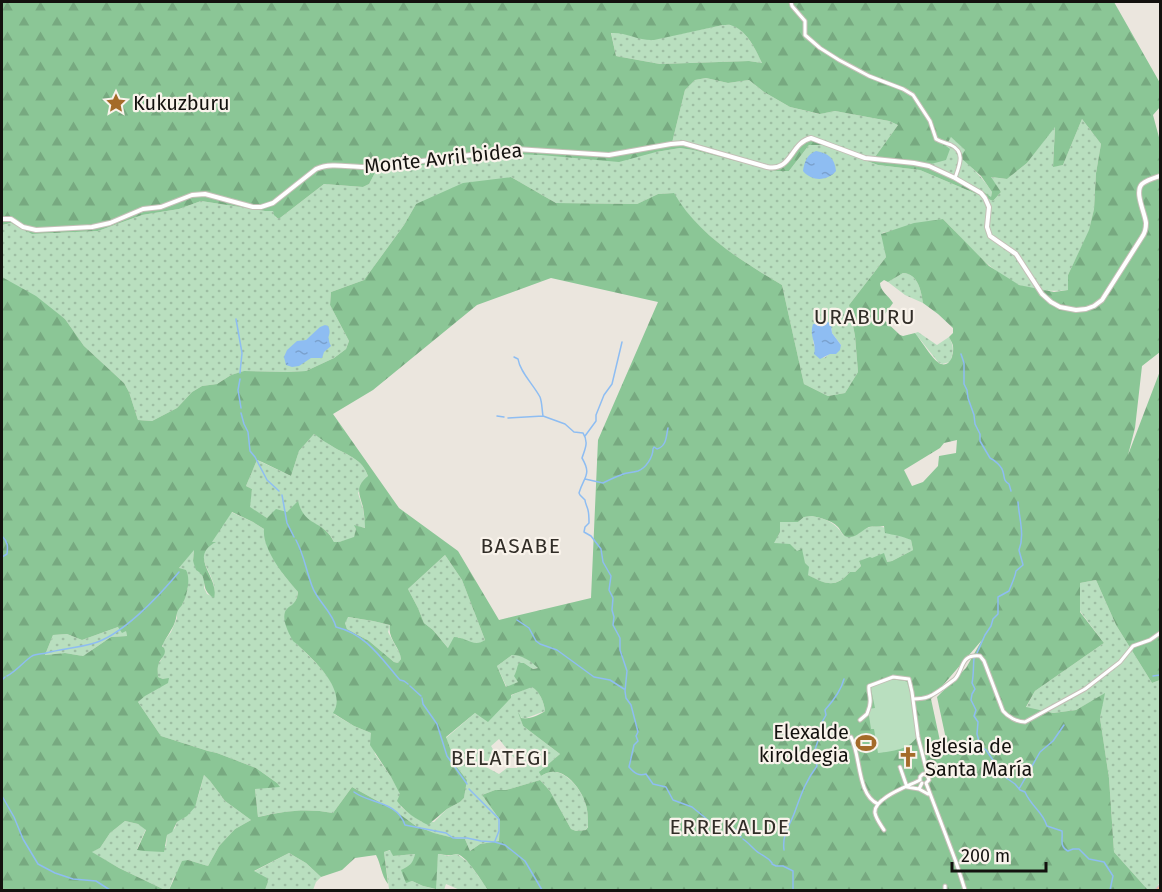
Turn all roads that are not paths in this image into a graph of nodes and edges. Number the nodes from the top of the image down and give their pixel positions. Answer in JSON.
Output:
{"nodes":[{"id":1,"x":790,"y":2,"type":"edge"},
{"id":2,"x":1161,"y":176,"type":"edge"},
{"id":3,"x":955,"y":178,"type":"junction"},
{"id":4,"x":2,"y":219,"type":"edge"},
{"id":5,"x":1161,"y":633,"type":"edge"},
{"id":6,"x":913,"y":699,"type":"junction"},
{"id":7,"x":860,"y":720,"type":"dead end"},
{"id":8,"x":851,"y":737,"type":"dead end"},
{"id":9,"x":900,"y":767,"type":"dead end"},
{"id":10,"x":928,"y":776,"type":"junction"},
{"id":11,"x":923,"y":782,"type":"junction"},
{"id":12,"x":907,"y":787,"type":"junction"},
{"id":13,"x":919,"y":789,"type":"junction"},
{"id":14,"x":930,"y":795,"type":"junction"},
{"id":15,"x":878,"y":804,"type":"junction"},
{"id":16,"x":884,"y":830,"type":"dead end"},
{"id":17,"x":965,"y":891,"type":"edge"}],
"edges":[{"from":1,"to":3,"type":"street"},
{"from":2,"to":3,"type":"street"},
{"from":3,"to":4,"type":"street","name":"Monte Avril bidea"},
{"from":5,"to":6,"type":"street"},
{"from":6,"to":7,"type":"street"},
{"from":6,"to":10,"type":"street"},
{"from":8,"to":15,"type":"street"},
{"from":9,"to":12,"type":"street"},
{"from":10,"to":11,"type":"street"},
{"from":10,"to":11,"type":"street"},
{"from":11,"to":12,"type":"street"},
{"from":11,"to":13,"type":"street"},
{"from":11,"to":14,"type":"street"},
{"from":12,"to":13,"type":"street"},
{"from":12,"to":15,"type":"street"},
{"from":13,"to":14,"type":"street"},
{"from":14,"to":17,"type":"street"},
{"from":15,"to":16,"type":"street"}]}
